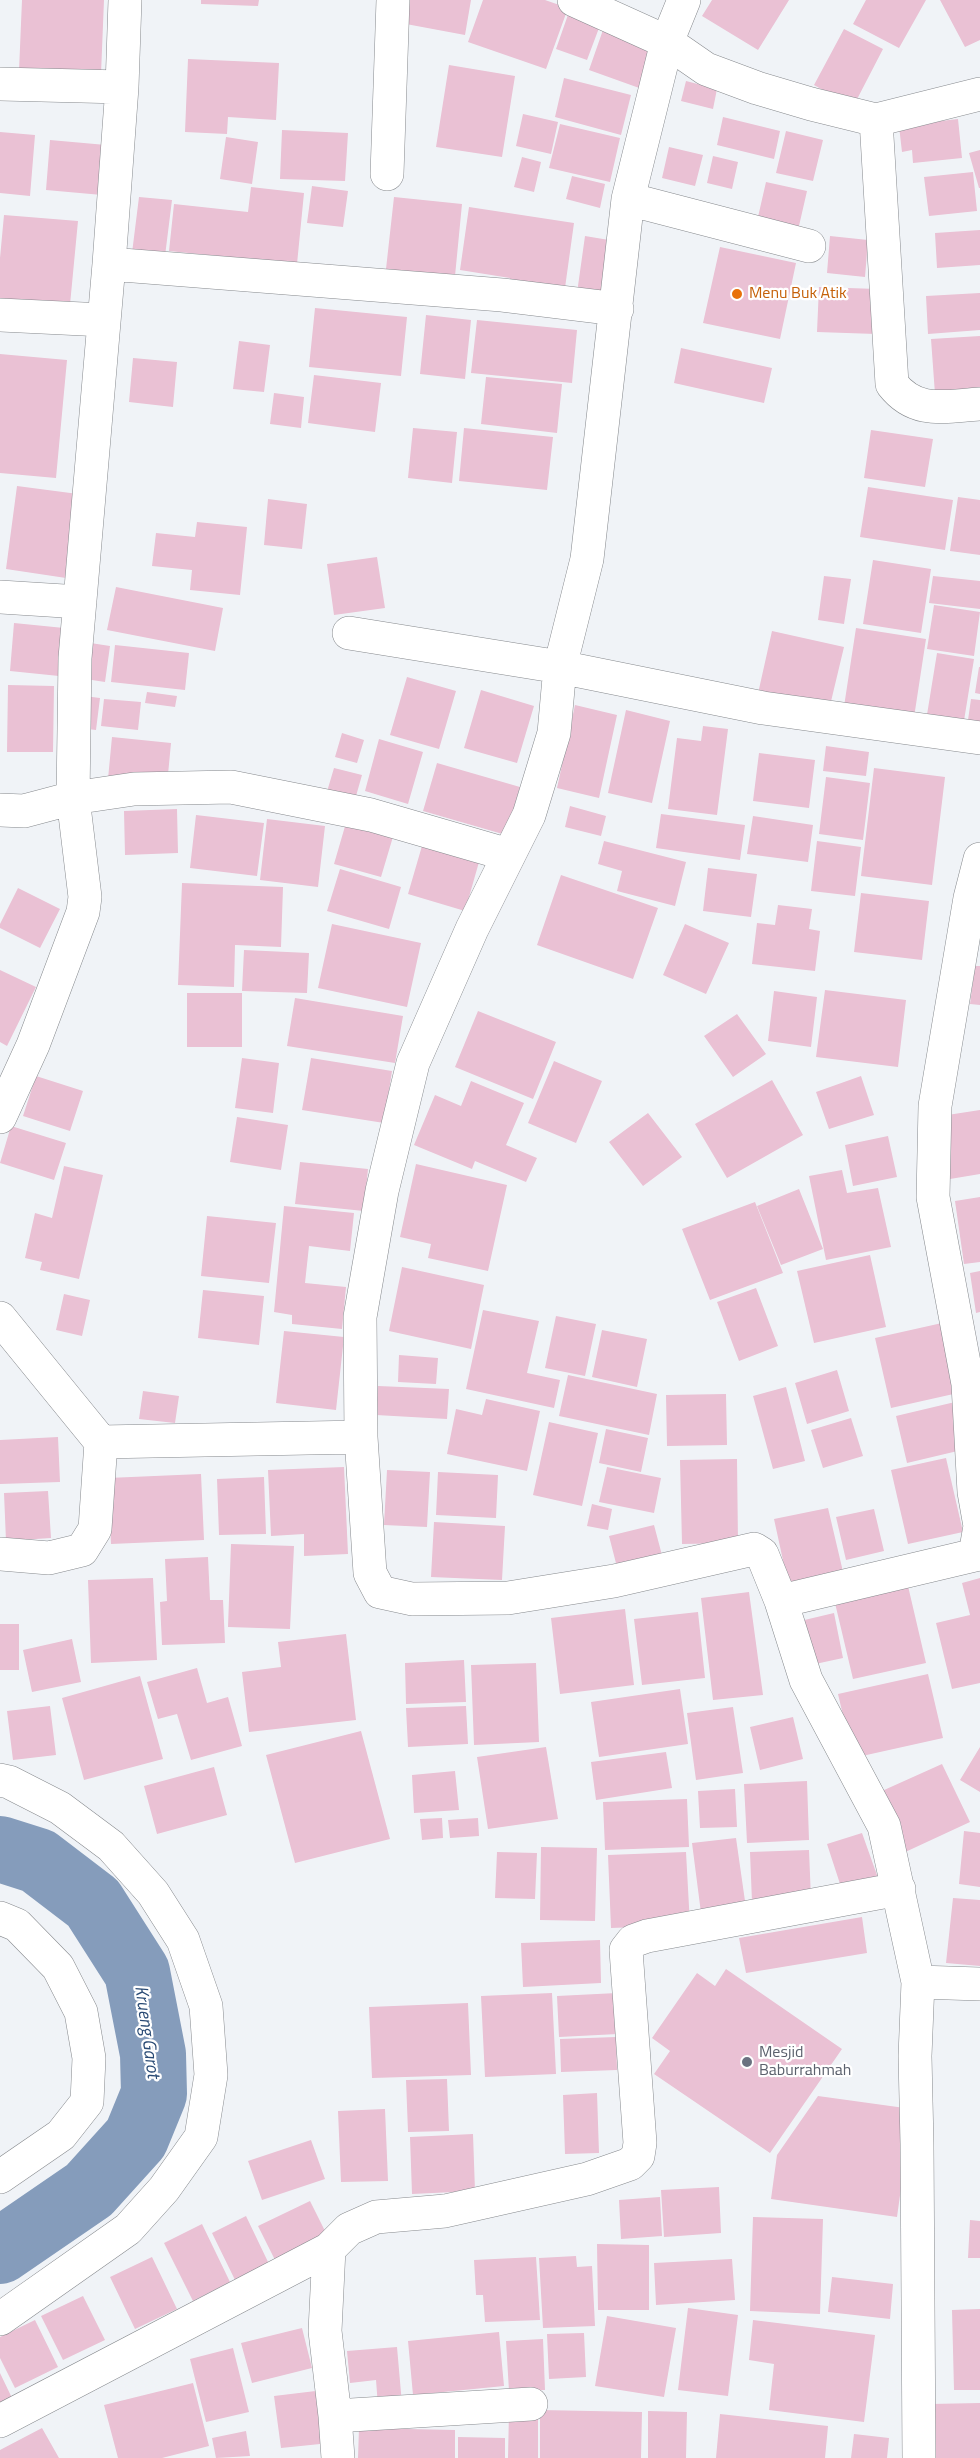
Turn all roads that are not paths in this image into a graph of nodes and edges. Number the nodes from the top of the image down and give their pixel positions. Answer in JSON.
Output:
{"nodes":[{"id":1,"x":125,"y":0,"type":"edge"},
{"id":2,"x":393,"y":0,"type":"edge"},
{"id":3,"x":574,"y":0,"type":"edge"},
{"id":4,"x":684,"y":0,"type":"edge"},
{"id":5,"x":667,"y":42,"type":"junction"},
{"id":6,"x":0,"y":84,"type":"edge"},
{"id":7,"x":122,"y":87,"type":"junction"},
{"id":8,"x":980,"y":94,"type":"edge"},
{"id":9,"x":876,"y":120,"type":"junction"},
{"id":10,"x":387,"y":174,"type":"dead end"},
{"id":11,"x":628,"y":199,"type":"junction"},
{"id":12,"x":809,"y":246,"type":"dead end"},
{"id":13,"x":109,"y":264,"type":"junction"},
{"id":14,"x":617,"y":309,"type":"junction"},
{"id":15,"x":0,"y":315,"type":"edge"},
{"id":16,"x":104,"y":320,"type":"junction"},
{"id":17,"x":980,"y":404,"type":"edge"},
{"id":18,"x":0,"y":597,"type":"edge"},
{"id":19,"x":80,"y":602,"type":"junction"},
{"id":20,"x":349,"y":633,"type":"dead end"},
{"id":21,"x":560,"y":667,"type":"junction"},
{"id":22,"x":980,"y":738,"type":"edge"},
{"id":23,"x":73,"y":798,"type":"junction"},
{"id":24,"x":0,"y":810,"type":"edge"},
{"id":25,"x":509,"y":855,"type":"junction"},
{"id":26,"x":980,"y":859,"type":"edge"},
{"id":27,"x":0,"y":1117,"type":"edge"},
{"id":28,"x":0,"y":1318,"type":"edge"},
{"id":29,"x":361,"y":1437,"type":"junction"},
{"id":30,"x":101,"y":1442,"type":"junction"},
{"id":31,"x":977,"y":1472,"type":"edge"},
{"id":32,"x":0,"y":1554,"type":"edge"},
{"id":33,"x":781,"y":1601,"type":"junction"},
{"id":34,"x":0,"y":1780,"type":"edge"},
{"id":35,"x":899,"y":1889,"type":"junction"},
{"id":36,"x":0,"y":1918,"type":"edge"},
{"id":37,"x":918,"y":1982,"type":"junction"},
{"id":38,"x":980,"y":1984,"type":"edge"},
{"id":39,"x":0,"y":2177,"type":"edge"},
{"id":40,"x":329,"y":2248,"type":"junction"},
{"id":41,"x":0,"y":2319,"type":"edge"},
{"id":42,"x":531,"y":2404,"type":"dead end"},
{"id":43,"x":335,"y":2416,"type":"junction"},
{"id":44,"x":0,"y":2421,"type":"edge"},
{"id":45,"x":338,"y":2458,"type":"edge"},
{"id":46,"x":919,"y":2458,"type":"edge"}],
"edges":[{"from":1,"to":7,"type":"street"},
{"from":2,"to":10,"type":"street"},
{"from":3,"to":5,"type":"street"},
{"from":4,"to":5,"type":"street"},
{"from":5,"to":9,"type":"street"},
{"from":5,"to":11,"type":"street"},
{"from":6,"to":7,"type":"street"},
{"from":7,"to":13,"type":"street"},
{"from":8,"to":9,"type":"street"},
{"from":9,"to":17,"type":"street"},
{"from":11,"to":12,"type":"street"},
{"from":11,"to":14,"type":"street"},
{"from":13,"to":14,"type":"street"},
{"from":13,"to":16,"type":"street"},
{"from":14,"to":21,"type":"street"},
{"from":15,"to":16,"type":"street"},
{"from":16,"to":19,"type":"street"},
{"from":18,"to":19,"type":"street"},
{"from":19,"to":23,"type":"street"},
{"from":20,"to":21,"type":"street"},
{"from":21,"to":22,"type":"street"},
{"from":21,"to":25,"type":"street"},
{"from":23,"to":24,"type":"street"},
{"from":23,"to":25,"type":"street"},
{"from":23,"to":27,"type":"street"},
{"from":25,"to":29,"type":"street"},
{"from":26,"to":31,"type":"street"},
{"from":28,"to":30,"type":"street"},
{"from":29,"to":30,"type":"street"},
{"from":29,"to":33,"type":"street"},
{"from":30,"to":32,"type":"street"},
{"from":31,"to":33,"type":"street"},
{"from":33,"to":35,"type":"street"},
{"from":34,"to":41,"type":"street"},
{"from":35,"to":37,"type":"street"},
{"from":35,"to":40,"type":"street"},
{"from":36,"to":39,"type":"street"},
{"from":37,"to":38,"type":"street"},
{"from":37,"to":46,"type":"street"},
{"from":40,"to":43,"type":"street"},
{"from":40,"to":44,"type":"street"},
{"from":42,"to":43,"type":"street"},
{"from":43,"to":45,"type":"street"}]}
